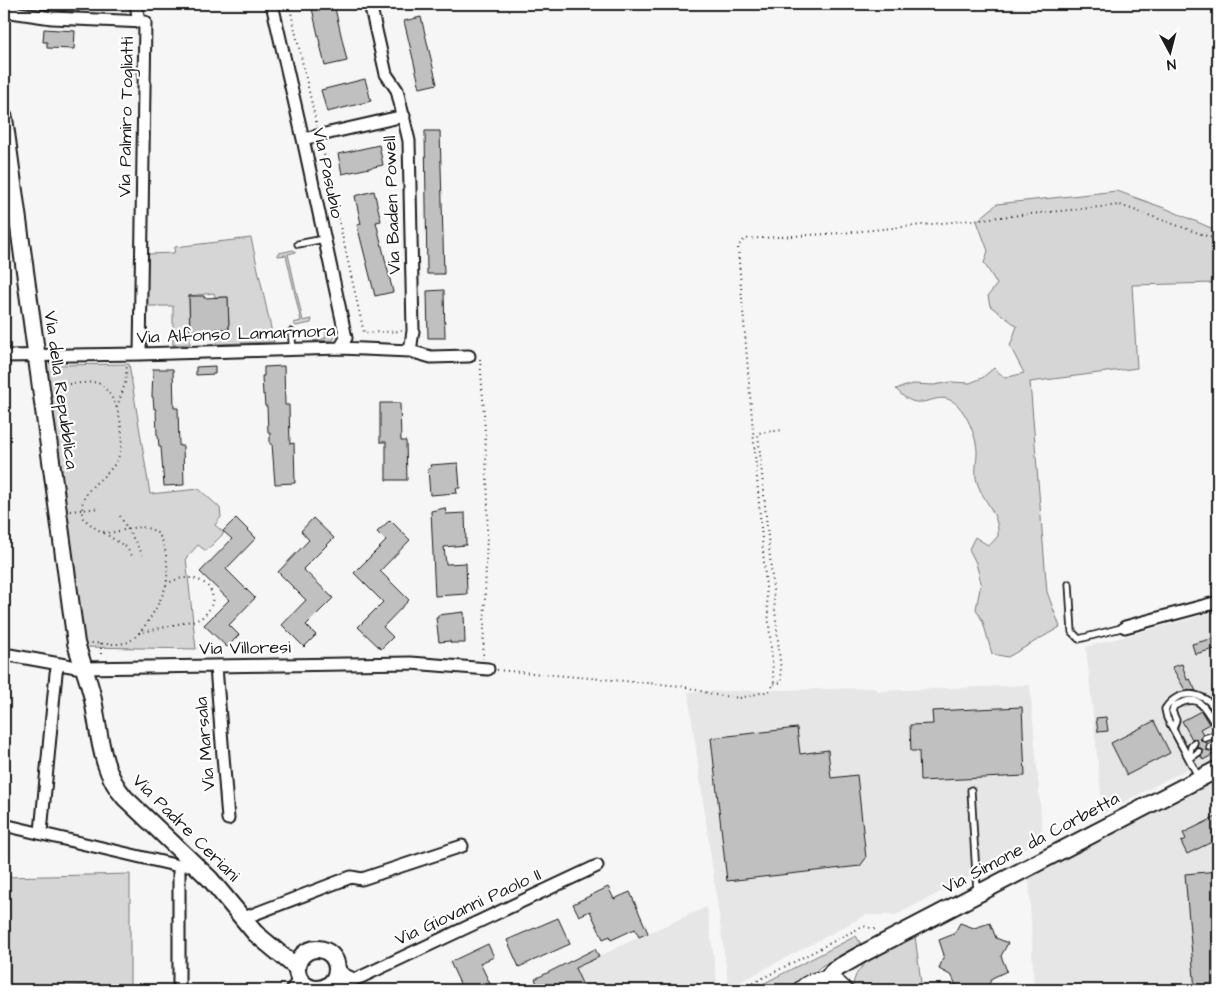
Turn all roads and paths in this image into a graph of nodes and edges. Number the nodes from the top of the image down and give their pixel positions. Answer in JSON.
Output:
{"nodes":[{"id":1,"x":136,"y":4,"type":"edge"},
{"id":2,"x":272,"y":4,"type":"edge"},
{"id":3,"x":289,"y":4,"type":"edge"},
{"id":4,"x":370,"y":4,"type":"edge"},
{"id":5,"x":4,"y":11,"type":"edge"},
{"id":6,"x":139,"y":22,"type":"junction"},
{"id":7,"x":404,"y":116,"type":"junction"},
{"id":8,"x":4,"y":118,"type":"edge"},
{"id":9,"x":319,"y":135,"type":"junction"},
{"id":10,"x":304,"y":139,"type":"junction"},
{"id":11,"x":7,"y":160,"type":"edge"},
{"id":12,"x":324,"y":239,"type":"junction"},
{"id":13,"x":1218,"y":240,"type":"edge"},
{"id":14,"x":298,"y":244,"type":"dead end"},
{"id":15,"x":413,"y":331,"type":"junction"},
{"id":16,"x":291,"y":332,"type":"dead end"},
{"id":17,"x":340,"y":348,"type":"junction"},
{"id":18,"x":294,"y":349,"type":"junction"},
{"id":19,"x":410,"y":350,"type":"junction"},
{"id":20,"x":140,"y":354,"type":"junction"},
{"id":21,"x":36,"y":355,"type":"junction"},
{"id":22,"x":127,"y":355,"type":"junction"},
{"id":23,"x":4,"y":356,"type":"edge"},
{"id":24,"x":469,"y":356,"type":"joint"},
{"id":25,"x":54,"y":384,"type":"dead end"},
{"id":26,"x":117,"y":407,"type":"junction"},
{"id":27,"x":783,"y":430,"type":"dead end"},
{"id":28,"x":100,"y":508,"type":"dead end"},
{"id":29,"x":81,"y":510,"type":"junction"},
{"id":30,"x":58,"y":513,"type":"junction"},
{"id":31,"x":120,"y":516,"type":"dead end"},
{"id":32,"x":127,"y":529,"type":"junction"},
{"id":33,"x":159,"y":529,"type":"dead end"},
{"id":34,"x":102,"y":532,"type":"junction"},
{"id":35,"x":156,"y":532,"type":"junction"},
{"id":36,"x":143,"y":555,"type":"dead end"},
{"id":37,"x":133,"y":557,"type":"dead end"},
{"id":38,"x":166,"y":584,"type":"junction"},
{"id":39,"x":1069,"y":584,"type":"dead end"},
{"id":40,"x":1218,"y":602,"type":"edge"},
{"id":41,"x":1125,"y":627,"type":"joint"},
{"id":42,"x":139,"y":633,"type":"junction"},
{"id":43,"x":90,"y":643,"type":"dead end"},
{"id":44,"x":101,"y":643,"type":"junction"},
{"id":45,"x":4,"y":654,"type":"edge"},
{"id":46,"x":58,"y":665,"type":"junction"},
{"id":47,"x":102,"y":667,"type":"junction"},
{"id":48,"x":216,"y":667,"type":"junction"},
{"id":49,"x":82,"y":668,"type":"junction"},
{"id":50,"x":485,"y":669,"type":"junction"},
{"id":51,"x":774,"y":684,"type":"junction"},
{"id":52,"x":1218,"y":714,"type":"edge"},
{"id":53,"x":1218,"y":728,"type":"edge"},
{"id":54,"x":1173,"y":729,"type":"junction"},
{"id":55,"x":1218,"y":734,"type":"edge"},
{"id":56,"x":1205,"y":738,"type":"dead end"},
{"id":57,"x":1194,"y":743,"type":"dead end"},
{"id":58,"x":1218,"y":743,"type":"edge"},
{"id":59,"x":1210,"y":747,"type":"dead end"},
{"id":60,"x":1199,"y":752,"type":"dead end"},
{"id":61,"x":1189,"y":759,"type":"junction"},
{"id":62,"x":1218,"y":768,"type":"edge"},
{"id":63,"x":1200,"y":778,"type":"junction"},
{"id":64,"x":971,"y":790,"type":"dead end"},
{"id":65,"x":228,"y":819,"type":"dead end"},
{"id":66,"x":4,"y":825,"type":"edge"},
{"id":67,"x":41,"y":832,"type":"junction"},
{"id":68,"x":462,"y":846,"type":"dead end"},
{"id":69,"x":186,"y":864,"type":"junction"},
{"id":70,"x":597,"y":866,"type":"dead end"},
{"id":71,"x":978,"y":893,"type":"junction"},
{"id":72,"x":246,"y":921,"type":"junction"},
{"id":73,"x":897,"y":936,"type":"junction"},
{"id":74,"x":310,"y":950,"type":"junction"},
{"id":75,"x":312,"y":984,"type":"edge"},
{"id":76,"x":836,"y":986,"type":"edge"},
{"id":77,"x":180,"y":990,"type":"edge"},
{"id":78,"x":740,"y":990,"type":"edge"},
{"id":79,"x":802,"y":990,"type":"edge"}],
"edges":[{"from":1,"to":6,"type":"street"},
{"from":2,"to":10,"type":"street","name":"Via Pasubio"},
{"from":3,"to":9,"type":"path"},
{"from":4,"to":7,"type":"street","name":"Via Baden Powell"},
{"from":5,"to":6,"type":"street","name":"Via Palmiro Togliatti"},
{"from":6,"to":20,"type":"street","name":"Via Palmiro Togliatti"},
{"from":7,"to":9,"type":"street"},
{"from":7,"to":15,"type":"street","name":"Via Baden Powell"},
{"from":8,"to":11,"type":"street","name":"Via della Repubblica"},
{"from":9,"to":10,"type":"street"},
{"from":9,"to":15,"type":"path"},
{"from":10,"to":12,"type":"street","name":"Via Pasubio"},
{"from":11,"to":21,"type":"street","name":"Via della Repubblica"},
{"from":12,"to":14,"type":"lane"},
{"from":12,"to":17,"type":"street","name":"Via Pasubio"},
{"from":13,"to":51,"type":"path"},
{"from":15,"to":19,"type":"street","name":"Via Baden Powell"},
{"from":16,"to":18,"type":"lane"},
{"from":17,"to":18,"type":"street","name":"Via Alfonso Lamarmora"},
{"from":17,"to":19,"type":"street","name":"Via Alfonso Lamarmora"},
{"from":18,"to":20,"type":"street","name":"Via Alfonso Lamarmora"},
{"from":19,"to":24,"type":"street","name":"Via Alfonso Lamarmora"},
{"from":20,"to":22,"type":"street","name":"Via Alfonso Lamarmora"},
{"from":21,"to":22,"type":"street","name":"Via Alfonso Lamarmora"},
{"from":21,"to":23,"type":"street","name":"Via Alfonso Lamarmora"},
{"from":21,"to":30,"type":"street","name":"Via della Repubblica"},
{"from":22,"to":26,"type":"path"},
{"from":24,"to":50,"type":"path"},
{"from":25,"to":26,"type":"path"},
{"from":26,"to":29,"type":"path"},
{"from":27,"to":51,"type":"path"},
{"from":28,"to":29,"type":"path"},
{"from":29,"to":30,"type":"path"},
{"from":29,"to":34,"type":"path"},
{"from":30,"to":49,"type":"street","name":"Via della Repubblica"},
{"from":31,"to":32,"type":"path"},
{"from":32,"to":34,"type":"path"},
{"from":32,"to":35,"type":"path"},
{"from":32,"to":36,"type":"path"},
{"from":33,"to":35,"type":"path"},
{"from":34,"to":37,"type":"path"},
{"from":35,"to":38,"type":"path"},
{"from":38,"to":42,"type":"path"},
{"from":38,"to":42,"type":"path"},
{"from":39,"to":41,"type":"lane"},
{"from":40,"to":41,"type":"street"},
{"from":42,"to":44,"type":"path"},
{"from":43,"to":44,"type":"path"},
{"from":44,"to":47,"type":"path"},
{"from":45,"to":46,"type":"street","name":"Via Villoresi"},
{"from":46,"to":49,"type":"street","name":"Via Villoresi"},
{"from":46,"to":67,"type":"street"},
{"from":47,"to":48,"type":"street","name":"Via Villoresi"},
{"from":47,"to":49,"type":"street","name":"Via Villoresi"},
{"from":48,"to":50,"type":"street","name":"Via Villoresi"},
{"from":48,"to":65,"type":"street","name":"Via Marsala"},
{"from":49,"to":69,"type":"street","name":"Via Padre Ceriani"},
{"from":50,"to":51,"type":"path"},
{"from":52,"to":54,"type":"lane"},
{"from":53,"to":54,"type":"lane"},
{"from":54,"to":61,"type":"lane"},
{"from":55,"to":56,"type":"lane"},
{"from":57,"to":61,"type":"lane"},
{"from":58,"to":59,"type":"lane"},
{"from":60,"to":61,"type":"lane"},
{"from":61,"to":63,"type":"lane"},
{"from":62,"to":63,"type":"street","name":"Via Simone da Corbetta"},
{"from":63,"to":71,"type":"street","name":"Via Simone da Corbetta"},
{"from":64,"to":71,"type":"lane"},
{"from":66,"to":67,"type":"street"},
{"from":67,"to":69,"type":"street"},
{"from":68,"to":72,"type":"street"},
{"from":69,"to":72,"type":"street","name":"Via Padre Ceriani"},
{"from":69,"to":77,"type":"street"},
{"from":70,"to":75,"type":"street","name":"Via Giovanni Paolo II"},
{"from":71,"to":73,"type":"street","name":"Via Simone da Corbetta"},
{"from":72,"to":74,"type":"street","name":"Via Padre Ceriani"},
{"from":72,"to":75,"type":"street","name":"Via Padre Ceriani"},
{"from":73,"to":76,"type":"street","name":"Via Simone da Corbetta"},
{"from":73,"to":78,"type":"path"},
{"from":74,"to":75,"type":"street"},
{"from":74,"to":75,"type":"street","name":"Via Padre Ceriani"},
{"from":76,"to":79,"type":"main road"}]}
